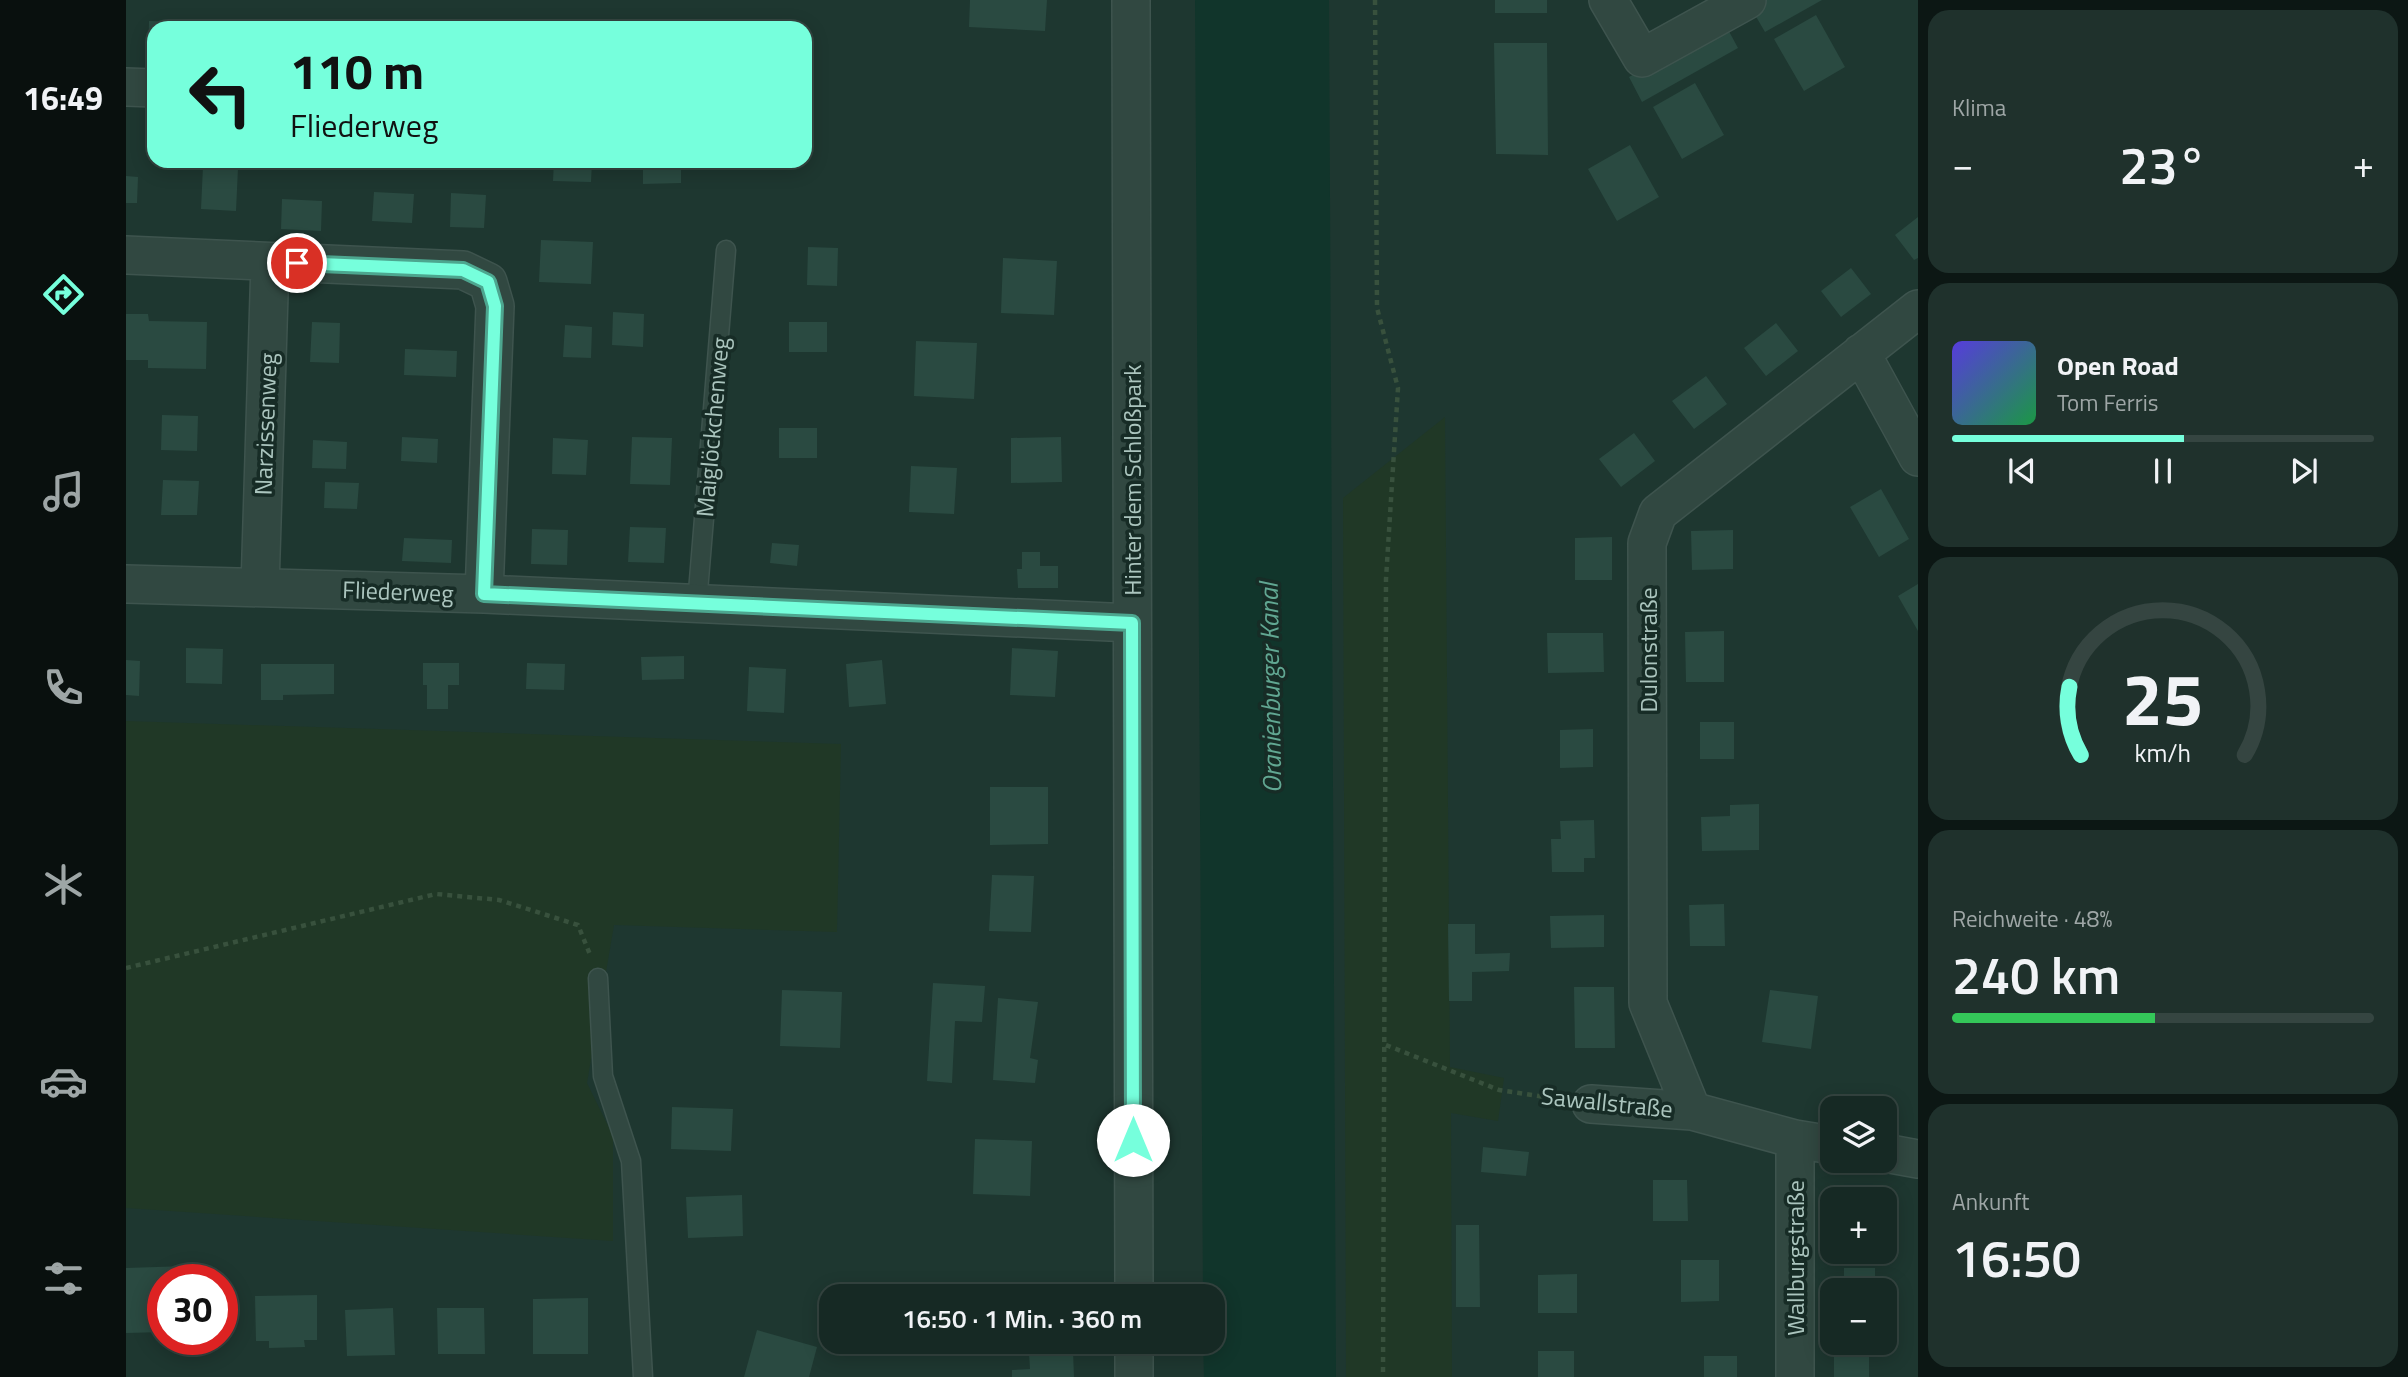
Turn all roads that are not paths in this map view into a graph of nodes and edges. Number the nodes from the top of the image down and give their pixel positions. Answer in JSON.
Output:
{"nodes":[{"id":1,"x":1131,"y":0,"type":"edge"},
{"id":2,"x":1608,"y":0,"type":"edge"},
{"id":3,"x":1747,"y":0,"type":"edge"},
{"id":4,"x":126,"y":87,"type":"edge"},
{"id":5,"x":147,"y":88,"type":"edge"},
{"id":6,"x":726,"y":250,"type":"dead end"},
{"id":7,"x":126,"y":255,"type":"edge"},
{"id":8,"x":270,"y":262,"type":"junction"},
{"id":9,"x":1918,"y":309,"type":"edge"},
{"id":10,"x":1861,"y":353,"type":"junction"},
{"id":11,"x":1918,"y":457,"type":"edge"},
{"id":12,"x":126,"y":584,"type":"edge"},
{"id":13,"x":260,"y":587,"type":"junction"},
{"id":14,"x":484,"y":594,"type":"junction"},
{"id":15,"x":697,"y":604,"type":"junction"},
{"id":16,"x":1132,"y":623,"type":"junction"},
{"id":17,"x":598,"y":978,"type":"road end"},
{"id":18,"x":1591,"y":1104,"type":"road end"},
{"id":19,"x":1692,"y":1111,"type":"junction"},
{"id":20,"x":1795,"y":1139,"type":"junction"},
{"id":21,"x":1820,"y":1143,"type":"edge"},
{"id":22,"x":1897,"y":1155,"type":"edge"},
{"id":23,"x":1918,"y":1158,"type":"edge"},
{"id":24,"x":1133,"y":1284,"type":"edge"},
{"id":25,"x":1134,"y":1354,"type":"edge"},
{"id":26,"x":643,"y":1377,"type":"edge"},
{"id":27,"x":1134,"y":1377,"type":"edge"},
{"id":28,"x":1795,"y":1377,"type":"edge"}],
"edges":[{"from":1,"to":16,"type":"street","name":"Hinter dem Schloßpark"},
{"from":2,"to":3,"type":"street"},
{"from":4,"to":5,"type":"street"},
{"from":6,"to":15,"type":"lane","name":"Maiglöckchenweg"},
{"from":7,"to":8,"type":"street"},
{"from":8,"to":13,"type":"street","name":"Narzissenweg"},
{"from":8,"to":14,"type":"street"},
{"from":9,"to":10,"type":"street","name":"Dulonstraße"},
{"from":10,"to":11,"type":"street"},
{"from":10,"to":19,"type":"street","name":"Dulonstraße"},
{"from":12,"to":13,"type":"street","name":"Fliederweg"},
{"from":13,"to":14,"type":"street","name":"Fliederweg"},
{"from":14,"to":15,"type":"street","name":"Fliederweg"},
{"from":15,"to":16,"type":"street","name":"Fliederweg"},
{"from":16,"to":24,"type":"street","name":"Hinter dem Schloßpark"},
{"from":17,"to":26,"type":"lane"},
{"from":18,"to":19,"type":"street","name":"Sawallstraße"},
{"from":19,"to":20,"type":"street","name":"Sawallstraße"},
{"from":20,"to":21,"type":"street","name":"Sawallstraße"},
{"from":20,"to":28,"type":"street","name":"Wallburgstraße"},
{"from":22,"to":23,"type":"street"},
{"from":25,"to":27,"type":"street"}]}
